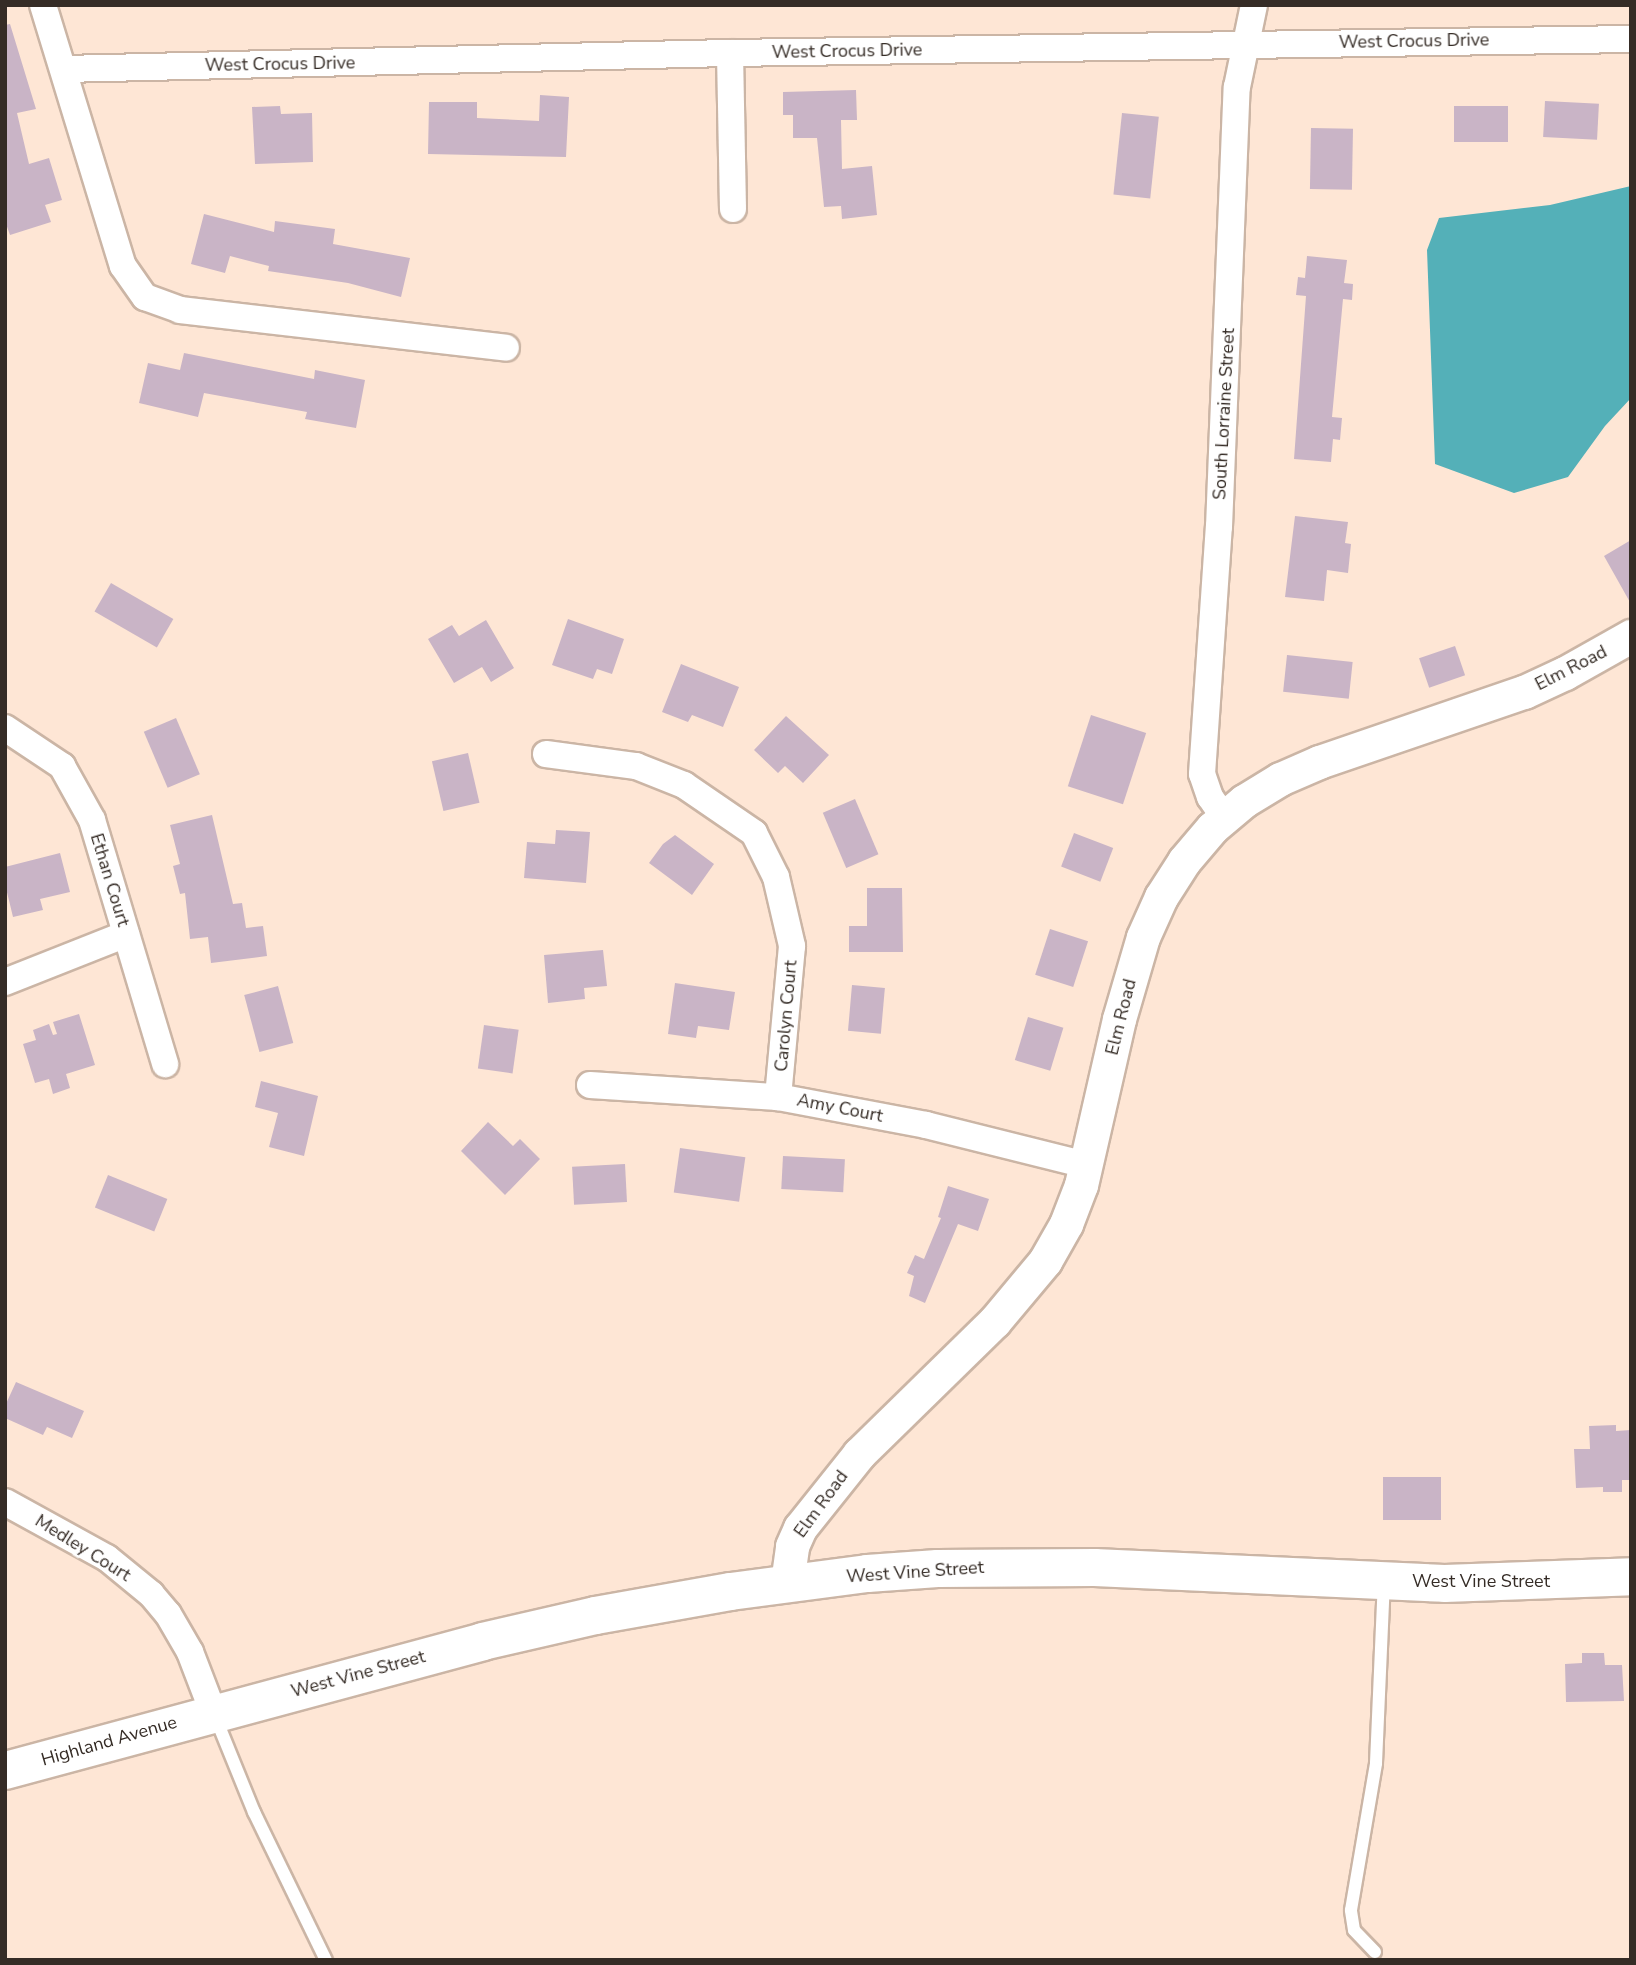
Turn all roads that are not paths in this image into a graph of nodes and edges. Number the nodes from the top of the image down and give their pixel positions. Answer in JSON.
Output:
{"nodes":[{"id":1,"x":43,"y":5,"type":"edge"},
{"id":2,"x":1254,"y":5,"type":"edge"},
{"id":3,"x":1631,"y":39,"type":"edge"},
{"id":4,"x":1244,"y":44,"type":"junction"},
{"id":5,"x":730,"y":53,"type":"junction"},
{"id":6,"x":64,"y":69,"type":"junction"},
{"id":7,"x":733,"y":209,"type":"dead end"},
{"id":8,"x":506,"y":348,"type":"dead end"},
{"id":9,"x":1631,"y":636,"type":"edge"},
{"id":10,"x":5,"y":728,"type":"edge"},
{"id":11,"x":546,"y":754,"type":"dead end"},
{"id":12,"x":1224,"y":817,"type":"junction"},
{"id":13,"x":126,"y":934,"type":"junction"},
{"id":14,"x":5,"y":982,"type":"edge"},
{"id":15,"x":164,"y":1064,"type":"dead end"},
{"id":16,"x":590,"y":1085,"type":"dead end"},
{"id":17,"x":778,"y":1097,"type":"junction"},
{"id":18,"x":1086,"y":1165,"type":"junction"},
{"id":19,"x":5,"y":1502,"type":"edge"},
{"id":20,"x":1631,"y":1576,"type":"edge"},
{"id":21,"x":1384,"y":1580,"type":"junction"},
{"id":22,"x":787,"y":1583,"type":"junction"},
{"id":23,"x":213,"y":1712,"type":"junction"},
{"id":24,"x":10,"y":1765,"type":"edge"},
{"id":25,"x":1375,"y":1952,"type":"dead end"},
{"id":26,"x":326,"y":1960,"type":"edge"}],
"edges":[{"from":1,"to":6,"type":"street"},
{"from":2,"to":4,"type":"street","name":"South Lorraine Street"},
{"from":3,"to":4,"type":"street","name":"West Crocus Drive"},
{"from":4,"to":5,"type":"street","name":"West Crocus Drive"},
{"from":4,"to":12,"type":"street","name":"South Lorraine Street"},
{"from":5,"to":6,"type":"street","name":"West Crocus Drive"},
{"from":5,"to":7,"type":"street"},
{"from":6,"to":8,"type":"street"},
{"from":9,"to":12,"type":"street","name":"Elm Road"},
{"from":10,"to":13,"type":"street","name":"Ethan Court"},
{"from":11,"to":17,"type":"street","name":"Carolyn Court"},
{"from":12,"to":18,"type":"street","name":"Elm Road"},
{"from":13,"to":14,"type":"street"},
{"from":13,"to":15,"type":"street","name":"Ethan Court"},
{"from":16,"to":17,"type":"street","name":"Amy Court"},
{"from":17,"to":18,"type":"street","name":"Amy Court"},
{"from":18,"to":22,"type":"street","name":"Elm Road"},
{"from":19,"to":23,"type":"street","name":"Medley Court"},
{"from":20,"to":21,"type":"main road","name":"West Vine Street"},
{"from":21,"to":22,"type":"main road","name":"West Vine Street"},
{"from":21,"to":25,"type":"lane"},
{"from":22,"to":23,"type":"main road","name":"West Vine Street"},
{"from":23,"to":24,"type":"main road","name":"Highland Avenue"},
{"from":23,"to":26,"type":"lane"}]}
